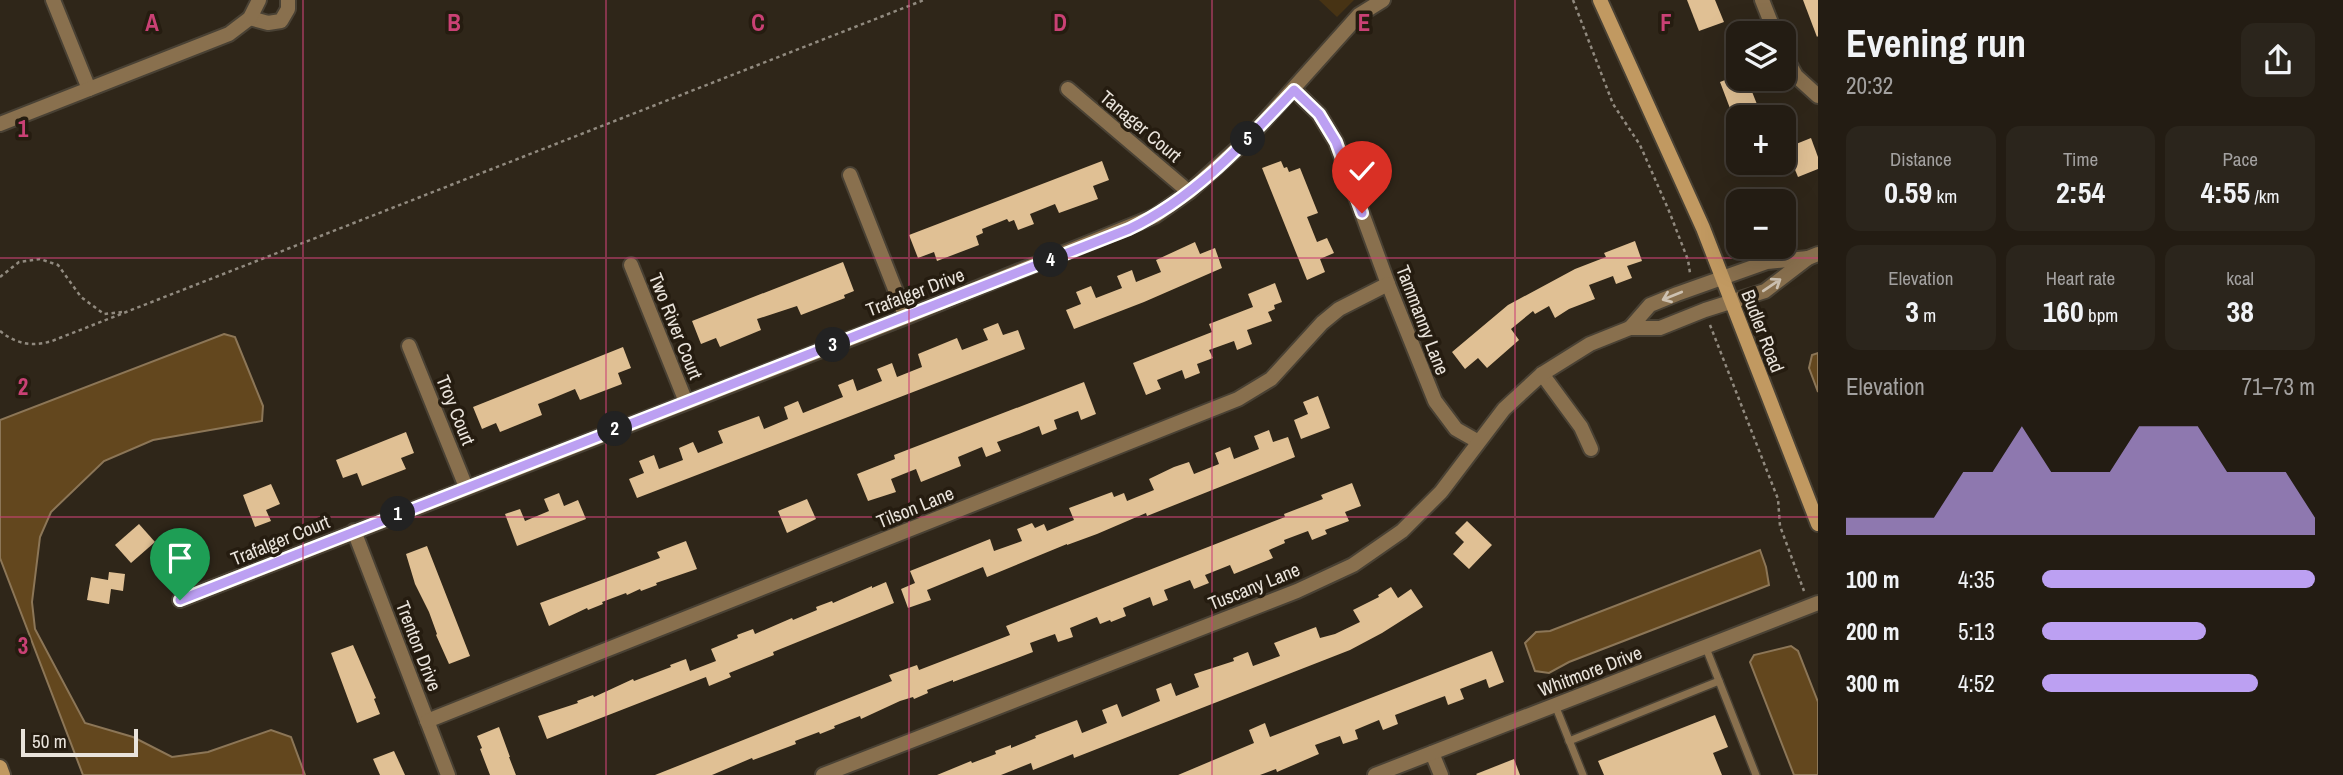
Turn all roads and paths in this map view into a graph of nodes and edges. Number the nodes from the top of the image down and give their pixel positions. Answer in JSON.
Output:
{"nodes":[{"id":1,"x":53,"y":0,"type":"edge"},
{"id":2,"x":260,"y":0,"type":"edge"},
{"id":3,"x":288,"y":0,"type":"edge"},
{"id":4,"x":924,"y":0,"type":"edge"},
{"id":5,"x":1383,"y":0,"type":"edge"},
{"id":6,"x":1600,"y":0,"type":"edge"},
{"id":7,"x":1762,"y":0,"type":"edge"},
{"id":8,"x":250,"y":18,"type":"junction"},
{"id":9,"x":1770,"y":21,"type":"edge"},
{"id":10,"x":1796,"y":76,"type":"edge"},
{"id":11,"x":89,"y":89,"type":"junction"},
{"id":12,"x":1068,"y":89,"type":"dead end"},
{"id":13,"x":1294,"y":90,"type":"junction"},
{"id":14,"x":1818,"y":96,"type":"edge"},
{"id":15,"x":0,"y":124,"type":"edge"},
{"id":16,"x":850,"y":175,"type":"dead end"},
{"id":17,"x":1189,"y":192,"type":"junction"},
{"id":18,"x":1813,"y":256,"type":"edge"},
{"id":19,"x":631,"y":265,"type":"dead end"},
{"id":20,"x":0,"y":277,"type":"edge"},
{"id":21,"x":1722,"y":278,"type":"junction"},
{"id":22,"x":1388,"y":284,"type":"junction"},
{"id":23,"x":1731,"y":302,"type":"junction"},
{"id":24,"x":125,"y":312,"type":"junction"},
{"id":25,"x":906,"y":317,"type":"junction"},
{"id":26,"x":1630,"y":328,"type":"junction"},
{"id":27,"x":0,"y":331,"type":"edge"},
{"id":28,"x":410,"y":346,"type":"dead end"},
{"id":29,"x":1542,"y":374,"type":"junction"},
{"id":30,"x":686,"y":402,"type":"junction"},
{"id":31,"x":1478,"y":442,"type":"junction"},
{"id":32,"x":1591,"y":449,"type":"dead end"},
{"id":33,"x":466,"y":487,"type":"junction"},
{"id":34,"x":1818,"y":524,"type":"edge"},
{"id":35,"x":354,"y":531,"type":"junction"},
{"id":36,"x":180,"y":600,"type":"dead end"},
{"id":37,"x":1818,"y":603,"type":"edge"},
{"id":38,"x":1706,"y":648,"type":"junction"},
{"id":39,"x":1719,"y":681,"type":"junction"},
{"id":40,"x":1555,"y":705,"type":"junction"},
{"id":41,"x":428,"y":721,"type":"junction"},
{"id":42,"x":1569,"y":741,"type":"junction"},
{"id":43,"x":1433,"y":753,"type":"junction"},
{"id":44,"x":0,"y":767,"type":"edge"},
{"id":45,"x":3,"y":775,"type":"edge"},
{"id":46,"x":448,"y":775,"type":"edge"},
{"id":47,"x":823,"y":775,"type":"edge"},
{"id":48,"x":1375,"y":775,"type":"edge"},
{"id":49,"x":1441,"y":775,"type":"edge"},
{"id":50,"x":1583,"y":775,"type":"edge"},
{"id":51,"x":1756,"y":775,"type":"edge"}],
"edges":[{"from":1,"to":11,"type":"street"},
{"from":2,"to":8,"type":"street"},
{"from":3,"to":8,"type":"street"},
{"from":4,"to":24,"type":"path"},
{"from":5,"to":13,"type":"street","name":"Trafalger Drive"},
{"from":6,"to":21,"type":"street","name":"Budler Road"},
{"from":7,"to":9,"type":"street"},
{"from":8,"to":11,"type":"street"},
{"from":10,"to":14,"type":"street"},
{"from":11,"to":15,"type":"street"},
{"from":12,"to":17,"type":"street","name":"Tanager Court"},
{"from":13,"to":17,"type":"street","name":"Trafalger Drive"},
{"from":13,"to":22,"type":"street","name":"Tammanny Lane"},
{"from":16,"to":25,"type":"street"},
{"from":17,"to":25,"type":"street","name":"Trafalger Drive"},
{"from":18,"to":21,"type":"street","name":"Tuscany Lane"},
{"from":23,"to":18,"type":"street","name":"Tuscany Lane","one_way":true},
{"from":19,"to":30,"type":"street","name":"Two River Court"},
{"from":20,"to":24,"type":"path"},
{"from":21,"to":23,"type":"street","name":"Budler Road"},
{"from":21,"to":26,"type":"street","name":"Tuscany Lane","one_way":true},
{"from":22,"to":31,"type":"street","name":"Tammanny Lane"},
{"from":22,"to":41,"type":"street","name":"Tilson Lane"},
{"from":23,"to":26,"type":"street","name":"Tuscany Lane"},
{"from":23,"to":34,"type":"street","name":"Budler Road"},
{"from":24,"to":27,"type":"path"},
{"from":25,"to":30,"type":"street","name":"Trafalger Drive"},
{"from":26,"to":29,"type":"street","name":"Tuscany Lane"},
{"from":28,"to":33,"type":"street","name":"Troy Court"},
{"from":29,"to":31,"type":"street","name":"Tuscany Lane"},
{"from":29,"to":32,"type":"street"},
{"from":30,"to":33,"type":"street","name":"Trafalger Drive"},
{"from":31,"to":47,"type":"street","name":"Tuscany Lane"},
{"from":33,"to":35,"type":"street","name":"Trafalger Drive"},
{"from":35,"to":36,"type":"street","name":"Trafalger Court"},
{"from":35,"to":41,"type":"street","name":"Trenton Drive"},
{"from":37,"to":38,"type":"street","name":"Whitmore Drive"},
{"from":38,"to":39,"type":"lane"},
{"from":38,"to":40,"type":"street","name":"Whitmore Drive"},
{"from":39,"to":42,"type":"lane"},
{"from":39,"to":51,"type":"lane"},
{"from":40,"to":42,"type":"lane"},
{"from":40,"to":43,"type":"street","name":"Whitmore Drive"},
{"from":41,"to":46,"type":"street","name":"Trenton Drive"},
{"from":42,"to":50,"type":"lane"},
{"from":43,"to":48,"type":"street","name":"Whitmore Drive"},
{"from":43,"to":49,"type":"street"},
{"from":44,"to":45,"type":"street"}]}
